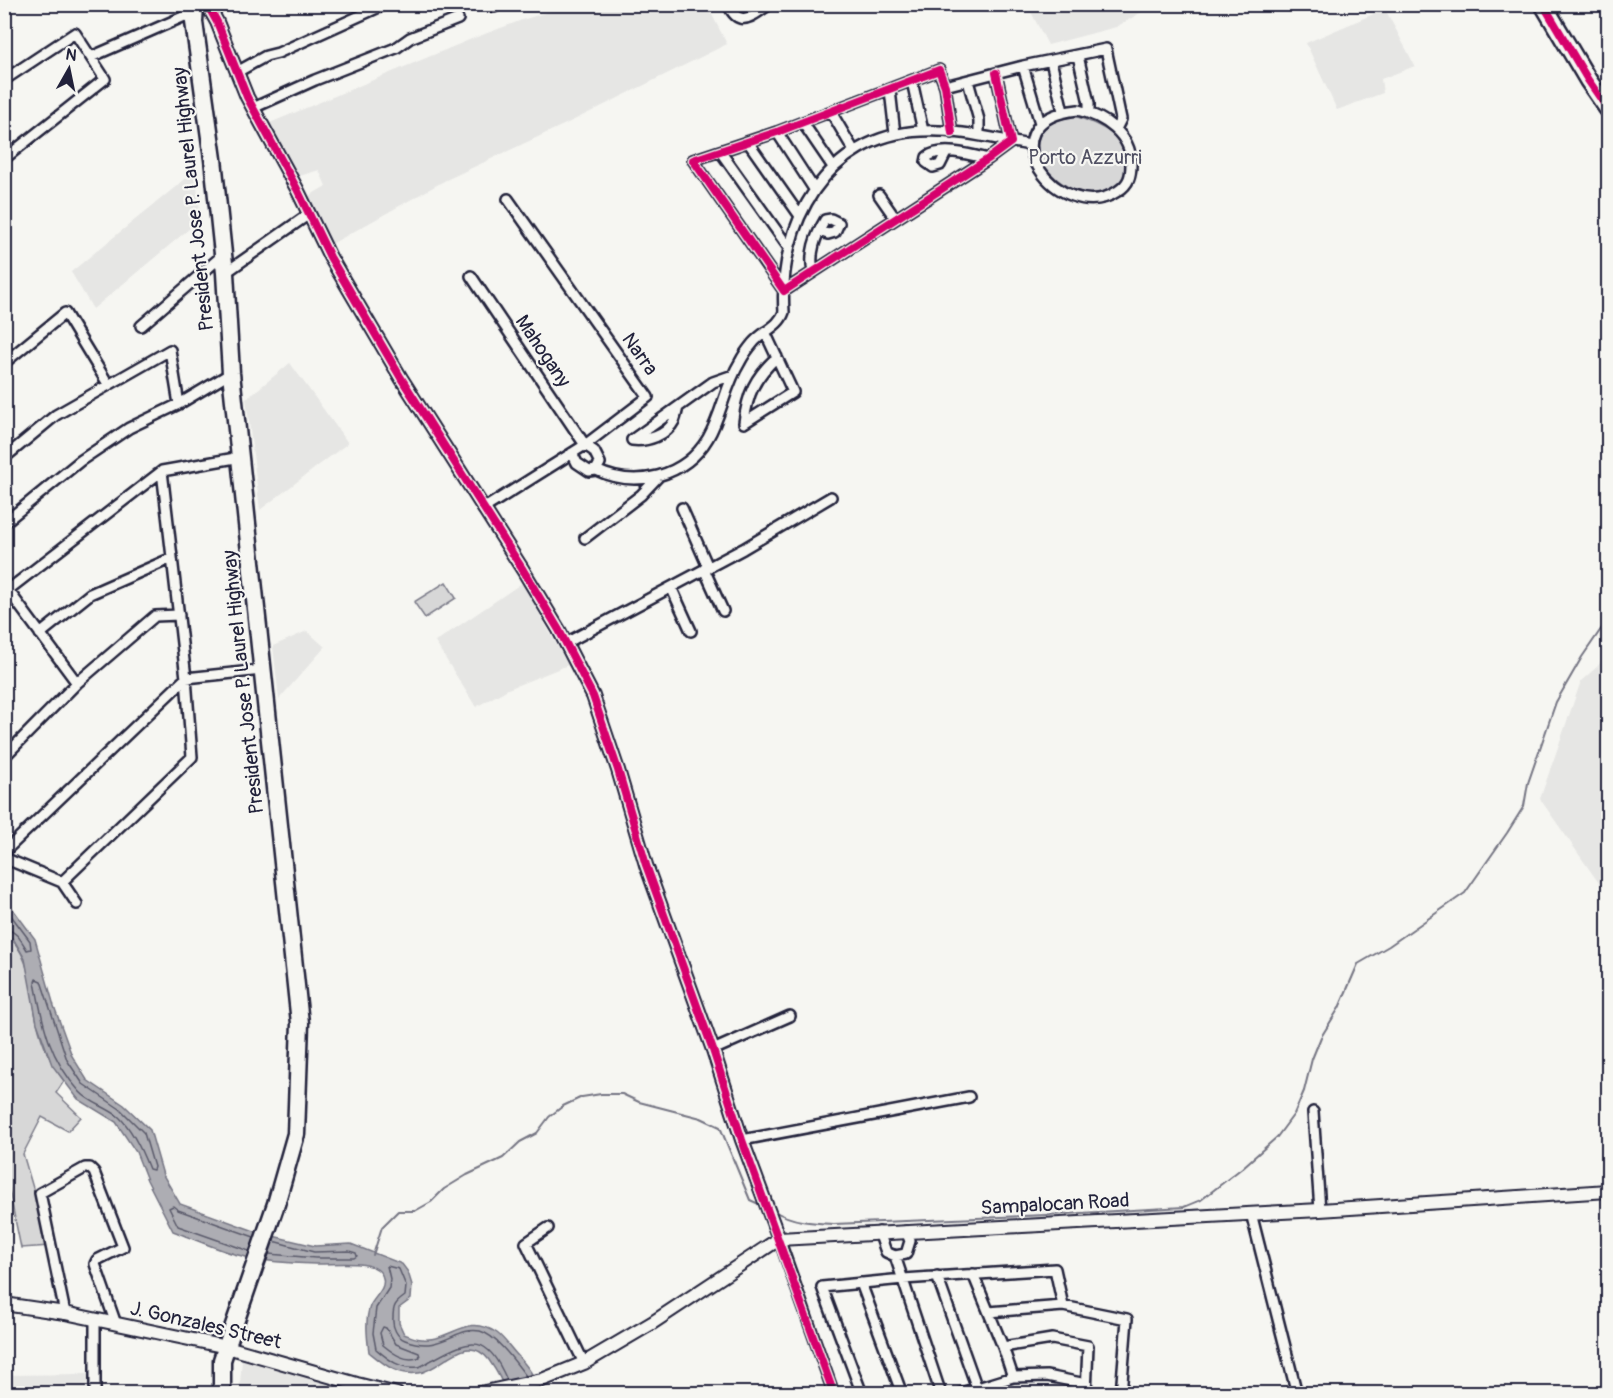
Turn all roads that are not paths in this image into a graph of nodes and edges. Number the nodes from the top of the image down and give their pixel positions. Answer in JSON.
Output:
{"nodes":[{"id":1,"x":386,"y":4,"type":"edge"},
{"id":2,"x":489,"y":4,"type":"edge"},
{"id":3,"x":500,"y":4,"type":"edge"},
{"id":4,"x":728,"y":4,"type":"edge"},
{"id":5,"x":770,"y":4,"type":"edge"},
{"id":6,"x":1543,"y":4,"type":"edge"},
{"id":7,"x":197,"y":6,"type":"edge"},
{"id":8,"x":458,"y":20,"type":"dead end"},
{"id":9,"x":1078,"y":56,"type":"junction"},
{"id":10,"x":91,"y":57,"type":"junction"},
{"id":11,"x":1051,"y":61,"type":"junction"},
{"id":12,"x":1023,"y":66,"type":"junction"},
{"id":13,"x":237,"y":72,"type":"junction"},
{"id":14,"x":996,"y":73,"type":"junction"},
{"id":15,"x":4,"y":80,"type":"edge"},
{"id":16,"x":912,"y":81,"type":"junction"},
{"id":17,"x":968,"y":81,"type":"junction"},
{"id":18,"x":945,"y":86,"type":"junction"},
{"id":19,"x":890,"y":90,"type":"junction"},
{"id":20,"x":253,"y":108,"type":"junction"},
{"id":21,"x":1608,"y":109,"type":"edge"},
{"id":22,"x":1064,"y":111,"type":"junction"},
{"id":23,"x":831,"y":112,"type":"junction"},
{"id":24,"x":1089,"y":112,"type":"junction"},
{"id":25,"x":803,"y":123,"type":"junction"},
{"id":26,"x":1040,"y":123,"type":"junction"},
{"id":27,"x":1116,"y":129,"type":"junction"},
{"id":28,"x":922,"y":131,"type":"junction"},
{"id":29,"x":777,"y":132,"type":"junction"},
{"id":30,"x":952,"y":133,"type":"junction"},
{"id":31,"x":895,"y":134,"type":"junction"},
{"id":32,"x":979,"y":135,"type":"junction"},
{"id":33,"x":748,"y":142,"type":"junction"},
{"id":34,"x":1011,"y":142,"type":"junction"},
{"id":35,"x":1030,"y":145,"type":"junction"},
{"id":36,"x":720,"y":151,"type":"junction"},
{"id":37,"x":854,"y":151,"type":"junction"},
{"id":38,"x":946,"y":153,"type":"dead end"},
{"id":39,"x":4,"y":159,"type":"edge"},
{"id":40,"x":988,"y":159,"type":"junction"},
{"id":41,"x":833,"y":167,"type":"junction"},
{"id":42,"x":814,"y":189,"type":"junction"},
{"id":43,"x":879,"y":195,"type":"dead end"},
{"id":44,"x":508,"y":199,"type":"dead end"},
{"id":45,"x":309,"y":214,"type":"junction"},
{"id":46,"x":800,"y":216,"type":"junction"},
{"id":47,"x":895,"y":218,"type":"junction"},
{"id":48,"x":819,"y":231,"type":"dead end"},
{"id":49,"x":789,"y":248,"type":"junction"},
{"id":50,"x":223,"y":255,"type":"junction"},
{"id":51,"x":813,"y":272,"type":"junction"},
{"id":52,"x":225,"y":273,"type":"junction"},
{"id":53,"x":471,"y":276,"type":"dead end"},
{"id":54,"x":784,"y":291,"type":"junction"},
{"id":55,"x":141,"y":326,"type":"dead end"},
{"id":56,"x":765,"y":332,"type":"junction"},
{"id":57,"x":777,"y":357,"type":"junction"},
{"id":58,"x":4,"y":363,"type":"edge"},
{"id":59,"x":231,"y":373,"type":"junction"},
{"id":60,"x":733,"y":375,"type":"junction"},
{"id":61,"x":108,"y":384,"type":"junction"},
{"id":62,"x":179,"y":404,"type":"junction"},
{"id":63,"x":678,"y":407,"type":"junction"},
{"id":64,"x":585,"y":445,"type":"junction"},
{"id":65,"x":572,"y":453,"type":"junction"},
{"id":66,"x":241,"y":457,"type":"junction"},
{"id":67,"x":4,"y":458,"type":"edge"},
{"id":68,"x":598,"y":466,"type":"junction"},
{"id":69,"x":162,"y":471,"type":"junction"},
{"id":70,"x":658,"y":477,"type":"junction"},
{"id":71,"x":831,"y":497,"type":"dead end"},
{"id":72,"x":682,"y":508,"type":"dead end"},
{"id":73,"x":483,"y":509,"type":"junction"},
{"id":74,"x":4,"y":523,"type":"edge"},
{"id":75,"x":585,"y":538,"type":"dead end"},
{"id":76,"x":172,"y":558,"type":"junction"},
{"id":77,"x":706,"y":568,"type":"junction"},
{"id":78,"x":671,"y":587,"type":"junction"},
{"id":79,"x":6,"y":592,"type":"edge"},
{"id":80,"x":723,"y":611,"type":"dead end"},
{"id":81,"x":179,"y":615,"type":"junction"},
{"id":82,"x":691,"y":631,"type":"dead end"},
{"id":83,"x":40,"y":634,"type":"junction"},
{"id":84,"x":566,"y":643,"type":"junction"},
{"id":85,"x":262,"y":670,"type":"junction"},
{"id":86,"x":186,"y":678,"type":"junction"},
{"id":87,"x":77,"y":683,"type":"junction"},
{"id":88,"x":4,"y":757,"type":"edge"},
{"id":89,"x":4,"y":852,"type":"edge"},
{"id":90,"x":4,"y":858,"type":"edge"},
{"id":91,"x":62,"y":882,"type":"junction"},
{"id":92,"x":77,"y":904,"type":"dead end"},
{"id":93,"x":790,"y":1016,"type":"dead end"},
{"id":94,"x":713,"y":1050,"type":"junction"},
{"id":95,"x":969,"y":1097,"type":"dead end"},
{"id":96,"x":1313,"y":1112,"type":"dead end"},
{"id":97,"x":742,"y":1140,"type":"junction"},
{"id":98,"x":1608,"y":1191,"type":"edge"},
{"id":99,"x":1320,"y":1210,"type":"junction"},
{"id":100,"x":1251,"y":1213,"type":"junction"},
{"id":101,"x":548,"y":1228,"type":"dead end"},
{"id":102,"x":906,"y":1231,"type":"junction"},
{"id":103,"x":879,"y":1232,"type":"junction"},
{"id":104,"x":779,"y":1239,"type":"junction"},
{"id":105,"x":895,"y":1256,"type":"junction"},
{"id":106,"x":973,"y":1274,"type":"junction"},
{"id":107,"x":937,"y":1276,"type":"junction"},
{"id":108,"x":903,"y":1279,"type":"junction"},
{"id":109,"x":861,"y":1283,"type":"junction"},
{"id":110,"x":4,"y":1304,"type":"edge"},
{"id":111,"x":1063,"y":1306,"type":"junction"},
{"id":112,"x":989,"y":1312,"type":"junction"},
{"id":113,"x":65,"y":1313,"type":"junction"},
{"id":114,"x":95,"y":1320,"type":"junction"},
{"id":115,"x":116,"y":1324,"type":"junction"},
{"id":116,"x":227,"y":1347,"type":"junction"},
{"id":117,"x":1003,"y":1347,"type":"junction"},
{"id":118,"x":584,"y":1363,"type":"junction"},
{"id":119,"x":1013,"y":1377,"type":"junction"},
{"id":120,"x":1086,"y":1389,"type":"edge"},
{"id":121,"x":977,"y":1390,"type":"edge"},
{"id":122,"x":96,"y":1394,"type":"edge"},
{"id":123,"x":222,"y":1394,"type":"edge"},
{"id":124,"x":231,"y":1394,"type":"edge"},
{"id":125,"x":397,"y":1394,"type":"edge"},
{"id":126,"x":475,"y":1394,"type":"edge"},
{"id":127,"x":834,"y":1394,"type":"edge"},
{"id":128,"x":862,"y":1394,"type":"edge"},
{"id":129,"x":902,"y":1394,"type":"edge"},
{"id":130,"x":941,"y":1394,"type":"edge"},
{"id":131,"x":958,"y":1394,"type":"edge"},
{"id":132,"x":1121,"y":1394,"type":"edge"},
{"id":133,"x":1297,"y":1394,"type":"edge"}],
"edges":[{"from":1,"to":13,"type":"street"},
{"from":2,"to":3,"type":"street"},
{"from":4,"to":5,"type":"street"},
{"from":6,"to":21,"type":"highway"},
{"from":7,"to":10,"type":"street"},
{"from":7,"to":13,"type":"main road"},
{"from":7,"to":50,"type":"highway","name":"President Jose P. Laurel Highway"},
{"from":8,"to":20,"type":"street"},
{"from":9,"to":11,"type":"street"},
{"from":9,"to":24,"type":"street"},
{"from":9,"to":27,"type":"street"},
{"from":10,"to":15,"type":"street"},
{"from":10,"to":39,"type":"street"},
{"from":11,"to":12,"type":"street"},
{"from":11,"to":22,"type":"street"},
{"from":12,"to":14,"type":"street"},
{"from":12,"to":26,"type":"street"},
{"from":13,"to":20,"type":"main road"},
{"from":14,"to":17,"type":"street"},
{"from":14,"to":34,"type":"street"},
{"from":16,"to":18,"type":"street"},
{"from":16,"to":19,"type":"street"},
{"from":16,"to":28,"type":"street"},
{"from":17,"to":18,"type":"street"},
{"from":17,"to":32,"type":"street"},
{"from":18,"to":30,"type":"street"},
{"from":19,"to":23,"type":"street"},
{"from":19,"to":31,"type":"street"},
{"from":20,"to":45,"type":"main road"},
{"from":22,"to":24,"type":"street"},
{"from":22,"to":26,"type":"street"},
{"from":23,"to":25,"type":"street"},
{"from":23,"to":37,"type":"street"},
{"from":24,"to":27,"type":"street"},
{"from":25,"to":29,"type":"street"},
{"from":25,"to":41,"type":"street"},
{"from":26,"to":35,"type":"street"},
{"from":27,"to":35,"type":"street"},
{"from":28,"to":30,"type":"street"},
{"from":28,"to":31,"type":"street"},
{"from":29,"to":33,"type":"street"},
{"from":29,"to":42,"type":"street"},
{"from":30,"to":32,"type":"street"},
{"from":31,"to":37,"type":"street"},
{"from":32,"to":34,"type":"street"},
{"from":33,"to":36,"type":"street"},
{"from":33,"to":46,"type":"street"},
{"from":34,"to":35,"type":"street"},
{"from":34,"to":40,"type":"street"},
{"from":36,"to":49,"type":"street"},
{"from":36,"to":54,"type":"street"},
{"from":37,"to":41,"type":"street"},
{"from":38,"to":40,"type":"street"},
{"from":40,"to":47,"type":"street"},
{"from":41,"to":42,"type":"street"},
{"from":42,"to":46,"type":"street"},
{"from":43,"to":47,"type":"street"},
{"from":44,"to":64,"type":"street","name":"Narra"},
{"from":45,"to":52,"type":"street"},
{"from":45,"to":73,"type":"main road"},
{"from":46,"to":49,"type":"street"},
{"from":47,"to":51,"type":"street"},
{"from":48,"to":51,"type":"street"},
{"from":49,"to":54,"type":"street"},
{"from":50,"to":52,"type":"highway","name":"President Jose P. Laurel Highway"},
{"from":50,"to":55,"type":"street"},
{"from":51,"to":54,"type":"street"},
{"from":52,"to":59,"type":"highway","name":"President Jose P. Laurel Highway"},
{"from":53,"to":64,"type":"street","name":"Mahogany"},
{"from":54,"to":56,"type":"street"},
{"from":56,"to":57,"type":"street"},
{"from":56,"to":60,"type":"street"},
{"from":57,"to":57,"type":"street"},
{"from":58,"to":61,"type":"street"},
{"from":59,"to":62,"type":"street"},
{"from":59,"to":66,"type":"highway","name":"President Jose P. Laurel Highway"},
{"from":60,"to":63,"type":"street"},
{"from":60,"to":70,"type":"street"},
{"from":61,"to":62,"type":"street"},
{"from":61,"to":67,"type":"street"},
{"from":62,"to":74,"type":"street"},
{"from":63,"to":63,"type":"street"},
{"from":64,"to":65,"type":"street","name":"Narra"},
{"from":64,"to":68,"type":"street","name":"Mahogany"},
{"from":65,"to":68,"type":"street"},
{"from":65,"to":73,"type":"street","name":"Narra"},
{"from":66,"to":69,"type":"street"},
{"from":66,"to":85,"type":"highway","name":"President Jose P. Laurel Highway"},
{"from":68,"to":70,"type":"street"},
{"from":69,"to":76,"type":"street"},
{"from":69,"to":79,"type":"street"},
{"from":70,"to":75,"type":"street"},
{"from":71,"to":77,"type":"street"},
{"from":72,"to":77,"type":"street"},
{"from":73,"to":84,"type":"main road"},
{"from":76,"to":81,"type":"street"},
{"from":76,"to":83,"type":"street"},
{"from":77,"to":78,"type":"street"},
{"from":77,"to":80,"type":"street"},
{"from":78,"to":82,"type":"street"},
{"from":78,"to":84,"type":"street"},
{"from":79,"to":83,"type":"street"},
{"from":81,"to":86,"type":"street"},
{"from":81,"to":87,"type":"street"},
{"from":83,"to":87,"type":"street"},
{"from":84,"to":94,"type":"main road"},
{"from":85,"to":86,"type":"street"},
{"from":85,"to":116,"type":"highway","name":"President Jose P. Laurel Highway"},
{"from":86,"to":89,"type":"street"},
{"from":86,"to":91,"type":"street"},
{"from":87,"to":88,"type":"street"},
{"from":90,"to":91,"type":"street"},
{"from":91,"to":92,"type":"street"},
{"from":93,"to":94,"type":"street"},
{"from":94,"to":97,"type":"main road"},
{"from":95,"to":97,"type":"street"},
{"from":96,"to":99,"type":"street"},
{"from":97,"to":104,"type":"main road"},
{"from":98,"to":99,"type":"main road","name":"Sampalocan Road"},
{"from":99,"to":100,"type":"main road","name":"Sampalocan Road"},
{"from":100,"to":102,"type":"main road","name":"Sampalocan Road"},
{"from":100,"to":133,"type":"street"},
{"from":101,"to":118,"type":"street"},
{"from":102,"to":103,"type":"main road","name":"Sampalocan Road"},
{"from":102,"to":105,"type":"street"},
{"from":103,"to":104,"type":"main road","name":"Sampalocan Road"},
{"from":103,"to":105,"type":"street"},
{"from":104,"to":118,"type":"main road","name":"Sampalocan Road"},
{"from":104,"to":127,"type":"street"},
{"from":105,"to":108,"type":"street"},
{"from":106,"to":107,"type":"street"},
{"from":106,"to":111,"type":"street"},
{"from":106,"to":112,"type":"street"},
{"from":107,"to":108,"type":"street"},
{"from":107,"to":121,"type":"street"},
{"from":108,"to":109,"type":"street"},
{"from":108,"to":130,"type":"street"},
{"from":109,"to":128,"type":"street"},
{"from":109,"to":129,"type":"street"},
{"from":110,"to":113,"type":"main road","name":"J. Gonzales Street"},
{"from":111,"to":112,"type":"street"},
{"from":111,"to":132,"type":"street"},
{"from":112,"to":117,"type":"street"},
{"from":113,"to":114,"type":"main road","name":"J. Gonzales Street"},
{"from":113,"to":115,"type":"street"},
{"from":114,"to":115,"type":"main road","name":"J. Gonzales Street"},
{"from":114,"to":122,"type":"street"},
{"from":115,"to":116,"type":"main road","name":"J. Gonzales Street"},
{"from":116,"to":123,"type":"highway","name":"President Jose P. Laurel Highway"},
{"from":116,"to":124,"type":"highway","name":"President Jose P. Laurel Highway"},
{"from":116,"to":125,"type":"main road","name":"J. Gonzales Street"},
{"from":117,"to":119,"type":"street"},
{"from":117,"to":120,"type":"street"},
{"from":118,"to":126,"type":"main road","name":"Sampalocan Road"},
{"from":119,"to":120,"type":"street"},
{"from":119,"to":121,"type":"street"},
{"from":121,"to":131,"type":"street"}]}
